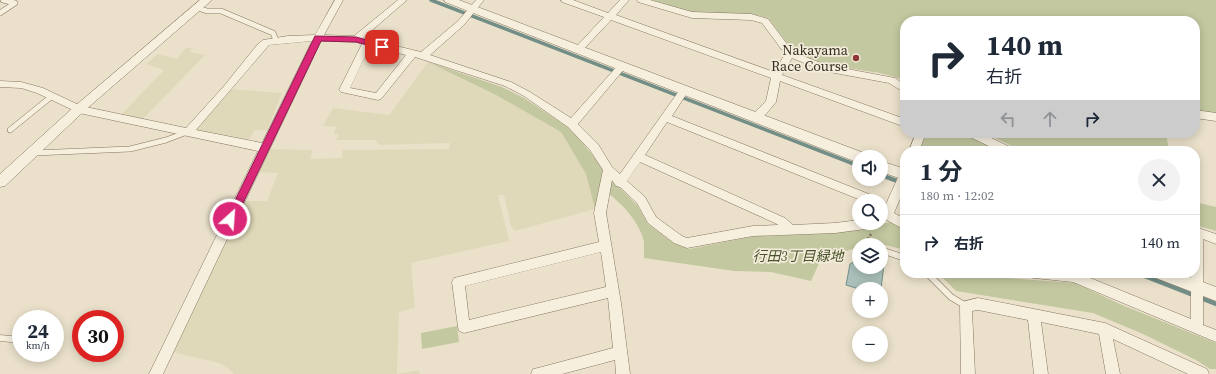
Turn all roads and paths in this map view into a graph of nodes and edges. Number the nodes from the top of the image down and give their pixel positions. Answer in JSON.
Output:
{"nodes":[{"id":1,"x":3,"y":0,"type":"edge"},
{"id":2,"x":339,"y":0,"type":"edge"},
{"id":3,"x":403,"y":0,"type":"edge"},
{"id":4,"x":449,"y":0,"type":"edge"},
{"id":5,"x":565,"y":0,"type":"edge"},
{"id":6,"x":625,"y":0,"type":"edge"},
{"id":7,"x":641,"y":0,"type":"edge"},
{"id":8,"x":202,"y":4,"type":"edge"},
{"id":9,"x":477,"y":5,"type":"edge"},
{"id":10,"x":0,"y":13,"type":"edge"},
{"id":11,"x":610,"y":16,"type":"junction"},
{"id":12,"x":318,"y":38,"type":"junction"},
{"id":13,"x":276,"y":40,"type":"junction"},
{"id":14,"x":356,"y":40,"type":"junction"},
{"id":15,"x":367,"y":43,"type":"junction"},
{"id":16,"x":578,"y":50,"type":"junction"},
{"id":17,"x":790,"y":54,"type":"junction"},
{"id":18,"x":418,"y":55,"type":"junction"},
{"id":19,"x":622,"y":66,"type":"junction"},
{"id":20,"x":776,"y":76,"type":"junction"},
{"id":21,"x":892,"y":80,"type":"junction"},
{"id":22,"x":900,"y":82,"type":"edge"},
{"id":23,"x":1,"y":85,"type":"edge"},
{"id":24,"x":900,"y":86,"type":"edge"},
{"id":25,"x":684,"y":90,"type":"junction"},
{"id":26,"x":52,"y":96,"type":"junction"},
{"id":27,"x":79,"y":109,"type":"junction"},
{"id":28,"x":1200,"y":115,"type":"edge"},
{"id":29,"x":665,"y":117,"type":"junction"},
{"id":30,"x":1216,"y":117,"type":"edge"},
{"id":31,"x":756,"y":118,"type":"junction"},
{"id":32,"x":900,"y":121,"type":"edge"},
{"id":33,"x":572,"y":124,"type":"junction"},
{"id":34,"x":10,"y":130,"type":"dead end"},
{"id":35,"x":188,"y":132,"type":"junction"},
{"id":36,"x":982,"y":138,"type":"edge"},
{"id":37,"x":998,"y":146,"type":"edge"},
{"id":38,"x":265,"y":148,"type":"junction"},
{"id":39,"x":30,"y":154,"type":"junction"},
{"id":40,"x":852,"y":154,"type":"edge"},
{"id":41,"x":638,"y":157,"type":"junction"},
{"id":42,"x":888,"y":168,"type":"edge"},
{"id":43,"x":608,"y":170,"type":"junction"},
{"id":44,"x":900,"y":172,"type":"edge"},
{"id":45,"x":0,"y":182,"type":"edge"},
{"id":46,"x":620,"y":183,"type":"junction"},
{"id":47,"x":900,"y":184,"type":"edge"},
{"id":48,"x":858,"y":194,"type":"edge"},
{"id":49,"x":888,"y":206,"type":"edge"},
{"id":50,"x":888,"y":214,"type":"edge"},
{"id":51,"x":900,"y":222,"type":"edge"},
{"id":52,"x":852,"y":226,"type":"edge"},
{"id":53,"x":790,"y":229,"type":"junction"},
{"id":54,"x":1200,"y":234,"type":"edge"},
{"id":55,"x":1216,"y":239,"type":"edge"},
{"id":56,"x":605,"y":246,"type":"junction"},
{"id":57,"x":888,"y":252,"type":"edge"},
{"id":58,"x":900,"y":256,"type":"edge"},
{"id":59,"x":932,"y":278,"type":"edge"},
{"id":60,"x":1076,"y":278,"type":"edge"},
{"id":61,"x":1174,"y":278,"type":"edge"},
{"id":62,"x":1197,"y":278,"type":"edge"},
{"id":63,"x":1197,"y":287,"type":"junction"},
{"id":64,"x":613,"y":291,"type":"junction"},
{"id":65,"x":1216,"y":294,"type":"edge"},
{"id":66,"x":966,"y":306,"type":"junction"},
{"id":67,"x":1034,"y":315,"type":"junction"},
{"id":68,"x":1197,"y":328,"type":"junction"},
{"id":69,"x":1105,"y":329,"type":"junction"},
{"id":70,"x":1216,"y":336,"type":"edge"},
{"id":71,"x":0,"y":338,"type":"edge"},
{"id":72,"x":12,"y":339,"type":"edge"},
{"id":73,"x":620,"y":352,"type":"junction"},
{"id":74,"x":156,"y":374,"type":"edge"},
{"id":75,"x":538,"y":374,"type":"edge"},
{"id":76,"x":623,"y":374,"type":"edge"},
{"id":77,"x":968,"y":374,"type":"edge"},
{"id":78,"x":1041,"y":374,"type":"edge"},
{"id":79,"x":1113,"y":374,"type":"edge"},
{"id":80,"x":1202,"y":374,"type":"edge"}],
"edges":[{"from":1,"to":10,"type":"lane"},
{"from":2,"to":12,"type":"street"},
{"from":3,"to":14,"type":"street"},
{"from":4,"to":9,"type":"street"},
{"from":5,"to":11,"type":"street"},
{"from":6,"to":11,"type":"street"},
{"from":7,"to":17,"type":"street"},
{"from":8,"to":13,"type":"lane"},
{"from":8,"to":27,"type":"street"},
{"from":9,"to":16,"type":"street"},
{"from":9,"to":18,"type":"street"},
{"from":11,"to":16,"type":"street"},
{"from":11,"to":20,"type":"street"},
{"from":12,"to":13,"type":"street"},
{"from":12,"to":14,"type":"street"},
{"from":12,"to":38,"type":"street"},
{"from":13,"to":35,"type":"street"},
{"from":14,"to":15,"type":"street"},
{"from":15,"to":18,"type":"street"},
{"from":15,"to":18,"type":"street"},
{"from":16,"to":19,"type":"street"},
{"from":17,"to":20,"type":"street"},
{"from":17,"to":21,"type":"street"},
{"from":18,"to":33,"type":"street"},
{"from":19,"to":25,"type":"street"},
{"from":19,"to":33,"type":"street"},
{"from":20,"to":31,"type":"street"},
{"from":20,"to":32,"type":"street"},
{"from":21,"to":22,"type":"street"},
{"from":21,"to":24,"type":"street"},
{"from":23,"to":26,"type":"street"},
{"from":25,"to":29,"type":"street"},
{"from":25,"to":31,"type":"street"},
{"from":26,"to":27,"type":"street"},
{"from":26,"to":34,"type":"lane"},
{"from":27,"to":35,"type":"street"},
{"from":27,"to":39,"type":"street"},
{"from":28,"to":30,"type":"street"},
{"from":29,"to":41,"type":"street"},
{"from":29,"to":48,"type":"street"},
{"from":31,"to":40,"type":"street"},
{"from":33,"to":43,"type":"street"},
{"from":35,"to":38,"type":"street"},
{"from":35,"to":39,"type":"lane"},
{"from":36,"to":37,"type":"street"},
{"from":38,"to":74,"type":"street"},
{"from":39,"to":45,"type":"street"},
{"from":41,"to":46,"type":"street"},
{"from":41,"to":53,"type":"street"},
{"from":42,"to":44,"type":"street"},
{"from":43,"to":46,"type":"street"},
{"from":43,"to":56,"type":"street"},
{"from":46,"to":53,"type":"street"},
{"from":47,"to":49,"type":"street"},
{"from":50,"to":51,"type":"street"},
{"from":52,"to":53,"type":"street"},
{"from":54,"to":55,"type":"street"},
{"from":56,"to":64,"type":"street"},
{"from":56,"to":64,"type":"street"},
{"from":57,"to":58,"type":"lane"},
{"from":59,"to":66,"type":"lane"},
{"from":60,"to":68,"type":"street"},
{"from":61,"to":63,"type":"street"},
{"from":62,"to":63,"type":"street"},
{"from":63,"to":65,"type":"street"},
{"from":63,"to":68,"type":"street"},
{"from":64,"to":73,"type":"street"},
{"from":66,"to":67,"type":"street"},
{"from":66,"to":77,"type":"street"},
{"from":67,"to":69,"type":"street"},
{"from":67,"to":78,"type":"street"},
{"from":68,"to":70,"type":"street"},
{"from":69,"to":79,"type":"street"},
{"from":69,"to":80,"type":"street"},
{"from":71,"to":72,"type":"lane"},
{"from":73,"to":75,"type":"street"},
{"from":73,"to":76,"type":"street"}]}
